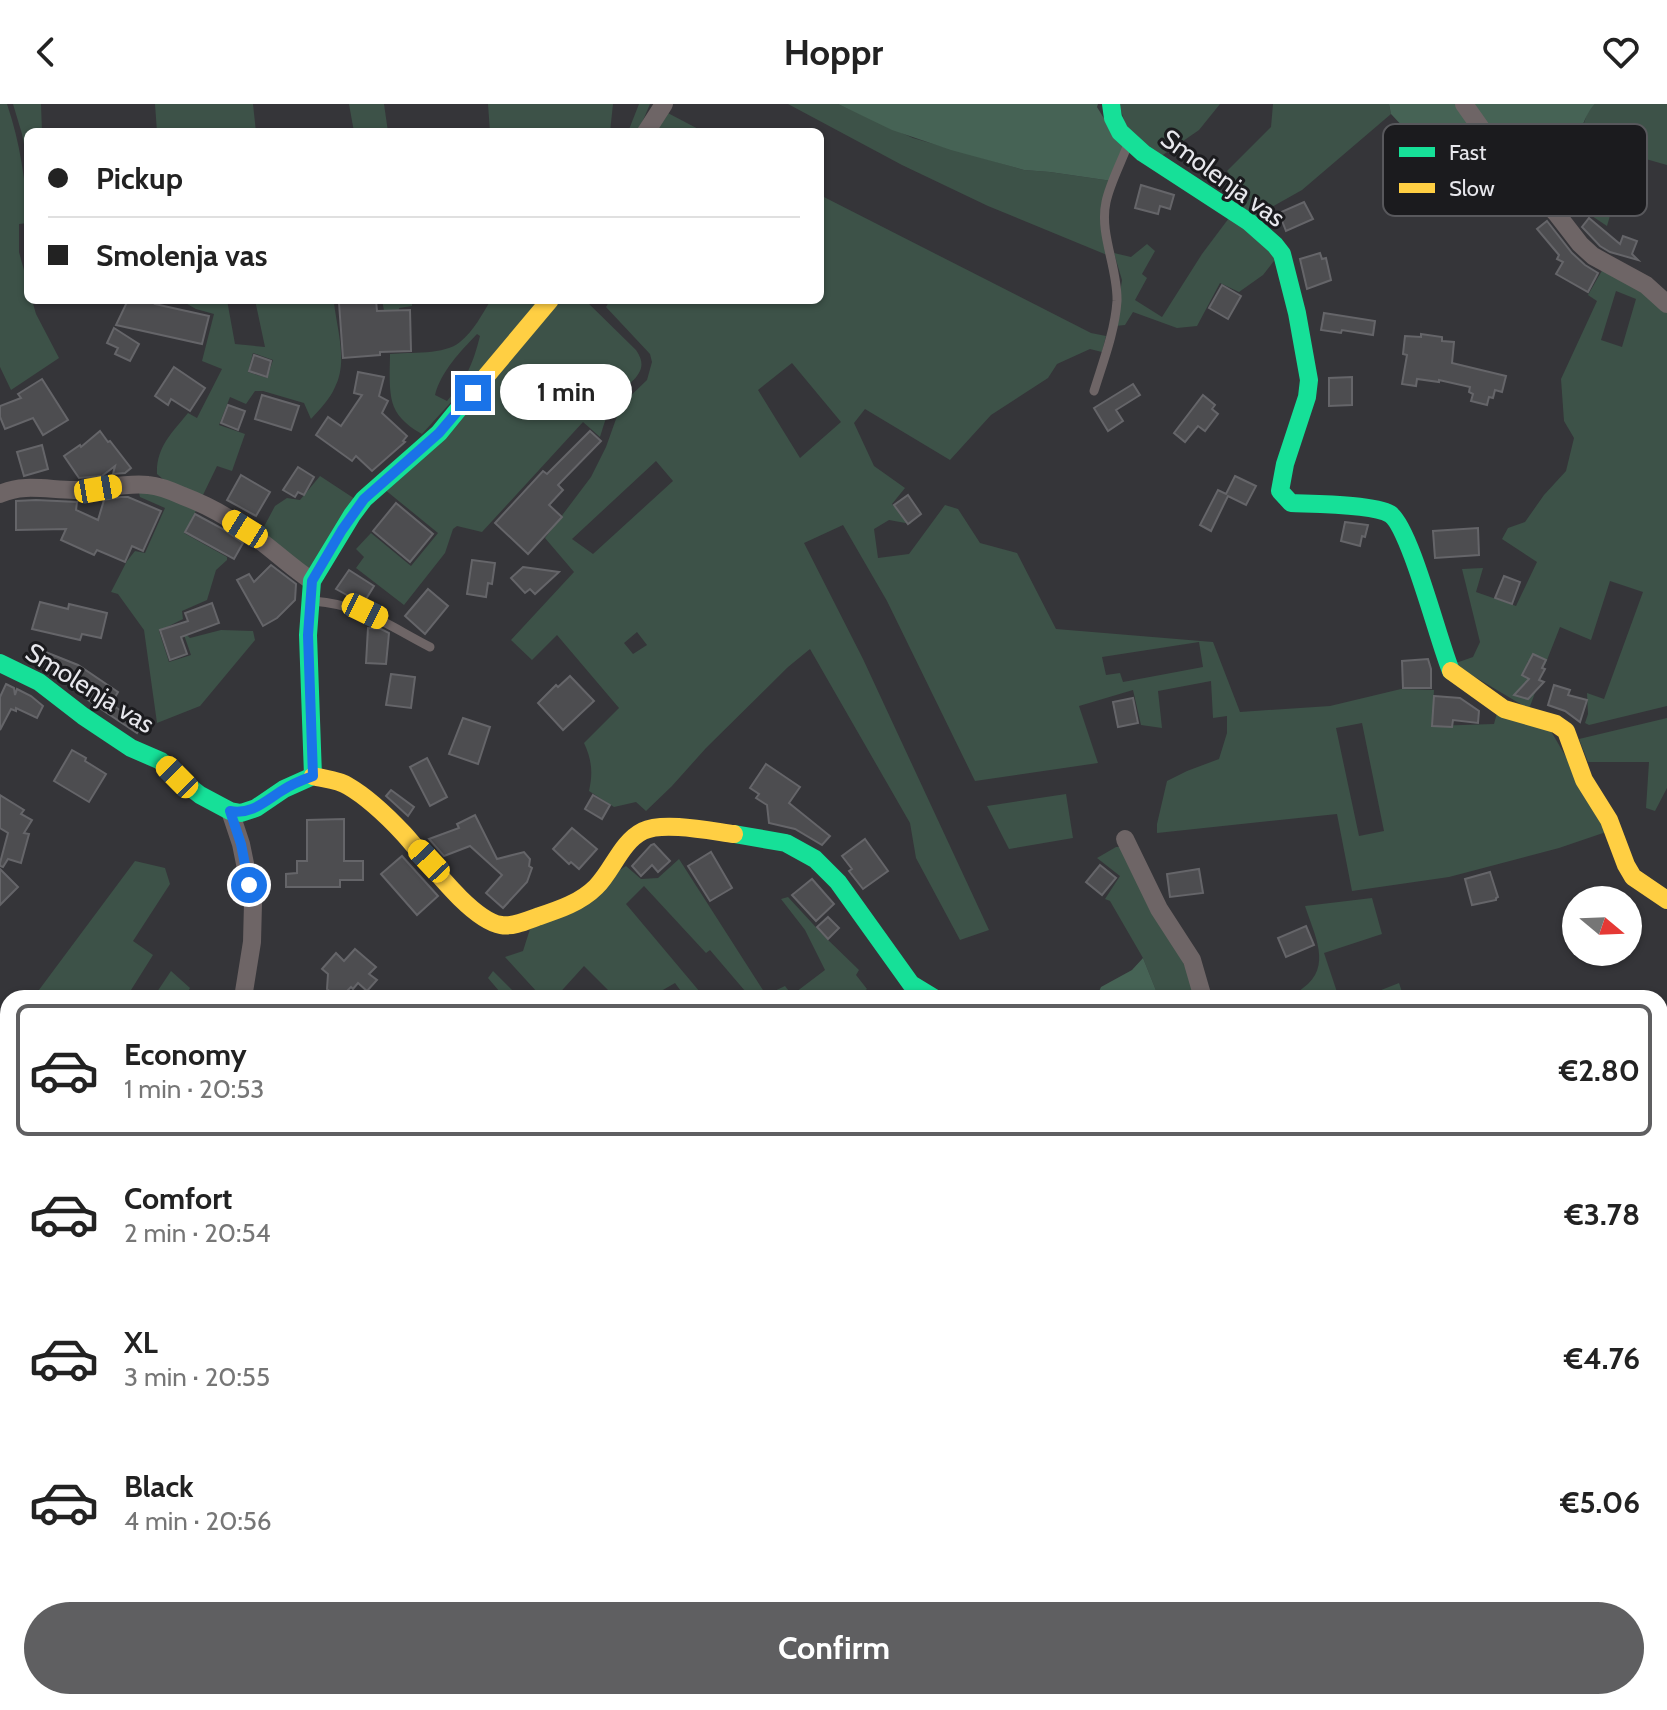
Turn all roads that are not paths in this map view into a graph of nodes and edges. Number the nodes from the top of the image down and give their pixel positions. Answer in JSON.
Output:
{"nodes":[{"id":1,"x":664,"y":104,"type":"edge"},
{"id":2,"x":1111,"y":104,"type":"edge"},
{"id":3,"x":1464,"y":104,"type":"edge"},
{"id":4,"x":1478,"y":124,"type":"edge"},
{"id":5,"x":649,"y":128,"type":"edge"},
{"id":6,"x":1129,"y":141,"type":"junction"},
{"id":7,"x":1558,"y":216,"type":"edge"},
{"id":8,"x":547,"y":304,"type":"edge"},
{"id":9,"x":1667,"y":304,"type":"edge"},
{"id":10,"x":1094,"y":391,"type":"dead end"},
{"id":11,"x":0,"y":494,"type":"edge"},
{"id":12,"x":312,"y":581,"type":"junction"},
{"id":13,"x":310,"y":601,"type":"junction"},
{"id":14,"x":430,"y":647,"type":"dead end"},
{"id":15,"x":0,"y":663,"type":"edge"},
{"id":16,"x":313,"y":776,"type":"junction"},
{"id":17,"x":230,"y":811,"type":"junction"},
{"id":18,"x":1125,"y":839,"type":"dead end"},
{"id":19,"x":1667,"y":900,"type":"edge"},
{"id":20,"x":244,"y":990,"type":"edge"},
{"id":21,"x":921,"y":990,"type":"edge"},
{"id":22,"x":1201,"y":990,"type":"edge"}],
"edges":[{"from":1,"to":5,"type":"street"},
{"from":2,"to":6,"type":"street","name":"Smolenja vas"},
{"from":3,"to":4,"type":"street"},
{"from":6,"to":10,"type":"lane"},
{"from":6,"to":19,"type":"street","name":"Smolenja vas"},
{"from":7,"to":9,"type":"street"},
{"from":8,"to":12,"type":"street"},
{"from":11,"to":12,"type":"street"},
{"from":12,"to":13,"type":"street"},
{"from":13,"to":14,"type":"lane"},
{"from":13,"to":16,"type":"street"},
{"from":15,"to":17,"type":"street","name":"Smolenja vas"},
{"from":16,"to":17,"type":"street"},
{"from":16,"to":21,"type":"street"},
{"from":17,"to":20,"type":"street"},
{"from":18,"to":22,"type":"street"}]}
